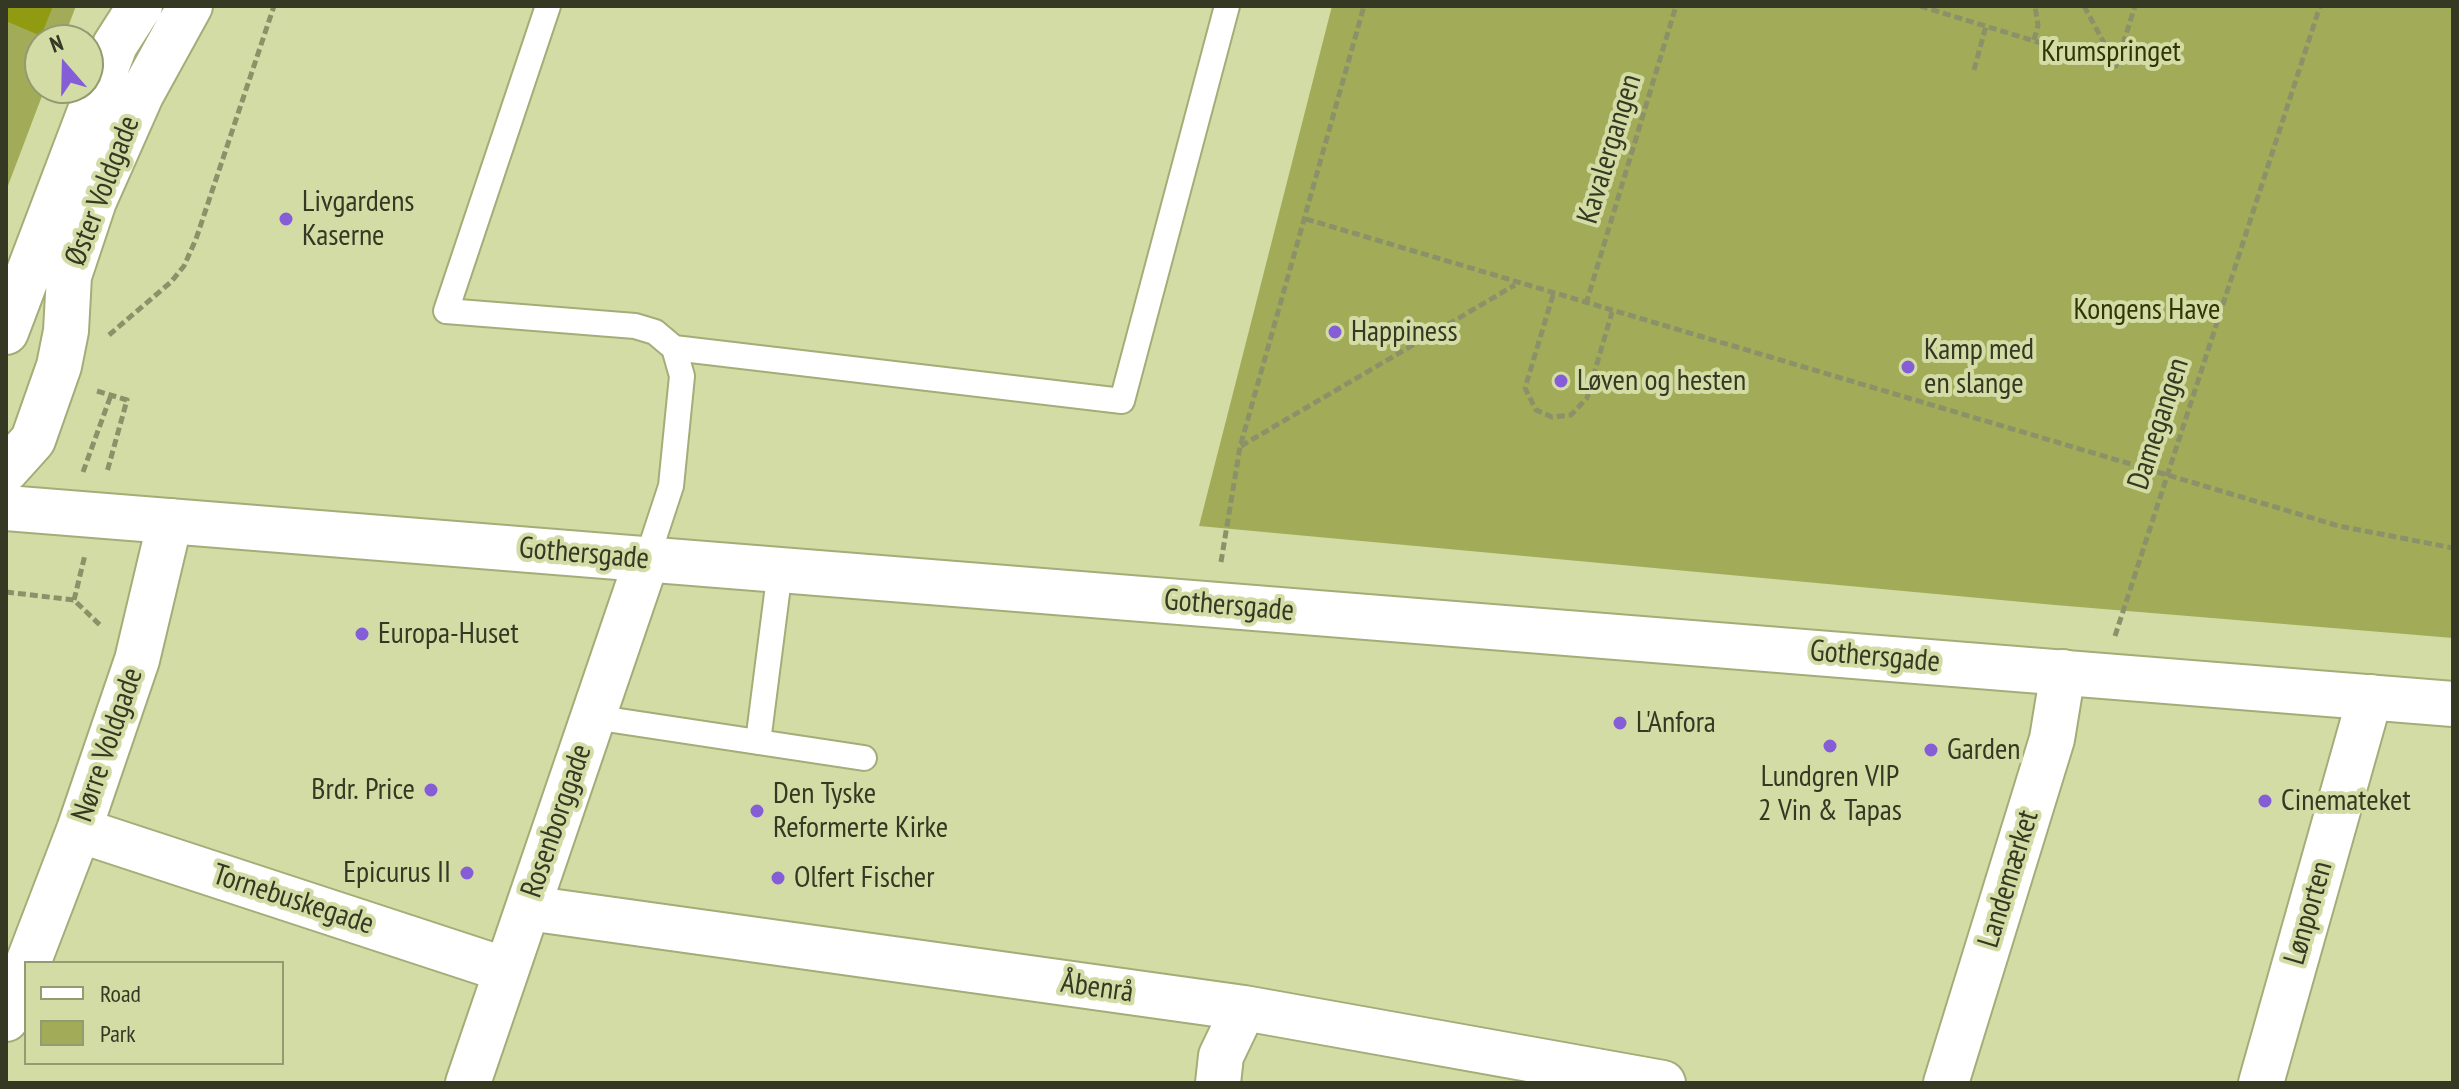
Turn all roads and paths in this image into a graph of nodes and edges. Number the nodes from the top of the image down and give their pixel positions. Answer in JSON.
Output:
{"nodes":[{"id":1,"x":140,"y":6,"type":"edge"},
{"id":2,"x":190,"y":6,"type":"edge"},
{"id":3,"x":274,"y":6,"type":"edge"},
{"id":4,"x":548,"y":6,"type":"edge"},
{"id":5,"x":1227,"y":6,"type":"edge"},
{"id":6,"x":1364,"y":6,"type":"edge"},
{"id":7,"x":1676,"y":6,"type":"edge"},
{"id":8,"x":1920,"y":6,"type":"edge"},
{"id":9,"x":2035,"y":6,"type":"edge"},
{"id":10,"x":2084,"y":6,"type":"edge"},
{"id":11,"x":2135,"y":6,"type":"edge"},
{"id":12,"x":2320,"y":6,"type":"edge"},
{"id":13,"x":1938,"y":8,"type":"edge"},
{"id":14,"x":1986,"y":26,"type":"junction"},
{"id":15,"x":2034,"y":40,"type":"junction"},
{"id":16,"x":2116,"y":66,"type":"junction"},
{"id":17,"x":1974,"y":70,"type":"dead end"},
{"id":18,"x":1306,"y":219,"type":"junction"},
{"id":19,"x":1516,"y":284,"type":"junction"},
{"id":20,"x":1553,"y":295,"type":"junction"},
{"id":21,"x":1586,"y":304,"type":"junction"},
{"id":22,"x":1612,"y":312,"type":"junction"},
{"id":23,"x":6,"y":332,"type":"edge"},
{"id":24,"x":104,"y":340,"type":"dead end"},
{"id":25,"x":674,"y":348,"type":"junction"},
{"id":26,"x":111,"y":395,"type":"junction"},
{"id":27,"x":92,"y":401,"type":"dead end"},
{"id":28,"x":1240,"y":447,"type":"junction"},
{"id":29,"x":6,"y":470,"type":"edge"},
{"id":30,"x":2166,"y":473,"type":"junction"},
{"id":31,"x":88,"y":498,"type":"junction"},
{"id":32,"x":6,"y":508,"type":"edge"},
{"id":33,"x":170,"y":521,"type":"junction"},
{"id":34,"x":2453,"y":548,"type":"edge"},
{"id":35,"x":647,"y":559,"type":"junction"},
{"id":36,"x":780,"y":570,"type":"junction"},
{"id":37,"x":6,"y":592,"type":"edge"},
{"id":38,"x":1215,"y":605,"type":"junction"},
{"id":39,"x":137,"y":660,"type":"junction"},
{"id":40,"x":2084,"y":674,"type":"junction"},
{"id":41,"x":2370,"y":697,"type":"junction"},
{"id":42,"x":2453,"y":704,"type":"edge"},
{"id":43,"x":593,"y":717,"type":"junction"},
{"id":44,"x":758,"y":742,"type":"junction"},
{"id":45,"x":864,"y":758,"type":"dead end"},
{"id":46,"x":79,"y":830,"type":"junction"},
{"id":47,"x":528,"y":908,"type":"junction"},
{"id":48,"x":29,"y":961,"type":"edge"},
{"id":49,"x":506,"y":970,"type":"junction"},
{"id":50,"x":24,"y":973,"type":"edge"},
{"id":51,"x":1244,"y":1008,"type":"junction"},
{"id":52,"x":6,"y":1019,"type":"edge"},
{"id":53,"x":468,"y":1083,"type":"edge"},
{"id":54,"x":1218,"y":1083,"type":"edge"},
{"id":55,"x":1663,"y":1083,"type":"edge"},
{"id":56,"x":1946,"y":1083,"type":"edge"},
{"id":57,"x":2261,"y":1083,"type":"edge"}],
"edges":[{"from":1,"to":23,"type":"street","name":"Øster Voldgade"},
{"from":2,"to":29,"type":"street","name":"Øster Voldgade"},
{"from":3,"to":24,"type":"path"},
{"from":4,"to":25,"type":"lane"},
{"from":5,"to":25,"type":"lane"},
{"from":6,"to":18,"type":"path"},
{"from":7,"to":21,"type":"path","name":"Kavalergangen"},
{"from":8,"to":13,"type":"path"},
{"from":9,"to":15,"type":"path"},
{"from":10,"to":16,"type":"path"},
{"from":11,"to":16,"type":"path"},
{"from":12,"to":30,"type":"path","name":"Damegangen"},
{"from":13,"to":14,"type":"path"},
{"from":14,"to":15,"type":"path"},
{"from":14,"to":17,"type":"path"},
{"from":15,"to":16,"type":"path"},
{"from":18,"to":19,"type":"path"},
{"from":18,"to":28,"type":"path"},
{"from":19,"to":20,"type":"path"},
{"from":19,"to":28,"type":"path"},
{"from":20,"to":21,"type":"path"},
{"from":20,"to":22,"type":"path"},
{"from":21,"to":22,"type":"path"},
{"from":22,"to":30,"type":"path"},
{"from":25,"to":35,"type":"lane"},
{"from":26,"to":27,"type":"path"},
{"from":26,"to":31,"type":"path"},
{"from":26,"to":31,"type":"path"},
{"from":28,"to":38,"type":"path"},
{"from":30,"to":34,"type":"path"},
{"from":30,"to":40,"type":"path","name":"Damegangen"},
{"from":31,"to":32,"type":"street","name":"Gothersgade"},
{"from":31,"to":33,"type":"street","name":"Gothersgade"},
{"from":33,"to":35,"type":"street","name":"Gothersgade"},
{"from":33,"to":39,"type":"street","name":"Nørre Voldgade"},
{"from":35,"to":36,"type":"street","name":"Gothersgade"},
{"from":35,"to":43,"type":"street","name":"Rosenborggade"},
{"from":36,"to":38,"type":"street","name":"Gothersgade"},
{"from":36,"to":44,"type":"lane"},
{"from":37,"to":39,"type":"path"},
{"from":38,"to":40,"type":"street","name":"Gothersgade"},
{"from":39,"to":46,"type":"street","name":"Nørre Voldgade"},
{"from":40,"to":41,"type":"street","name":"Gothersgade"},
{"from":40,"to":56,"type":"street","name":"Landemærket"},
{"from":41,"to":42,"type":"street","name":"Gothersgade"},
{"from":41,"to":57,"type":"street","name":"Lønporten"},
{"from":43,"to":44,"type":"lane"},
{"from":43,"to":47,"type":"street","name":"Rosenborggade"},
{"from":44,"to":45,"type":"lane"},
{"from":46,"to":48,"type":"street","name":"Nørre Voldgade"},
{"from":46,"to":49,"type":"street","name":"Tornebuskegade"},
{"from":47,"to":49,"type":"street","name":"Rosenborggade"},
{"from":47,"to":51,"type":"street","name":"Åbenrå"},
{"from":49,"to":53,"type":"street","name":"Rosenborggade"},
{"from":50,"to":52,"type":"street","name":"Nørre Voldgade"},
{"from":51,"to":54,"type":"street"},
{"from":51,"to":55,"type":"street","name":"Åbenrå"}]}
